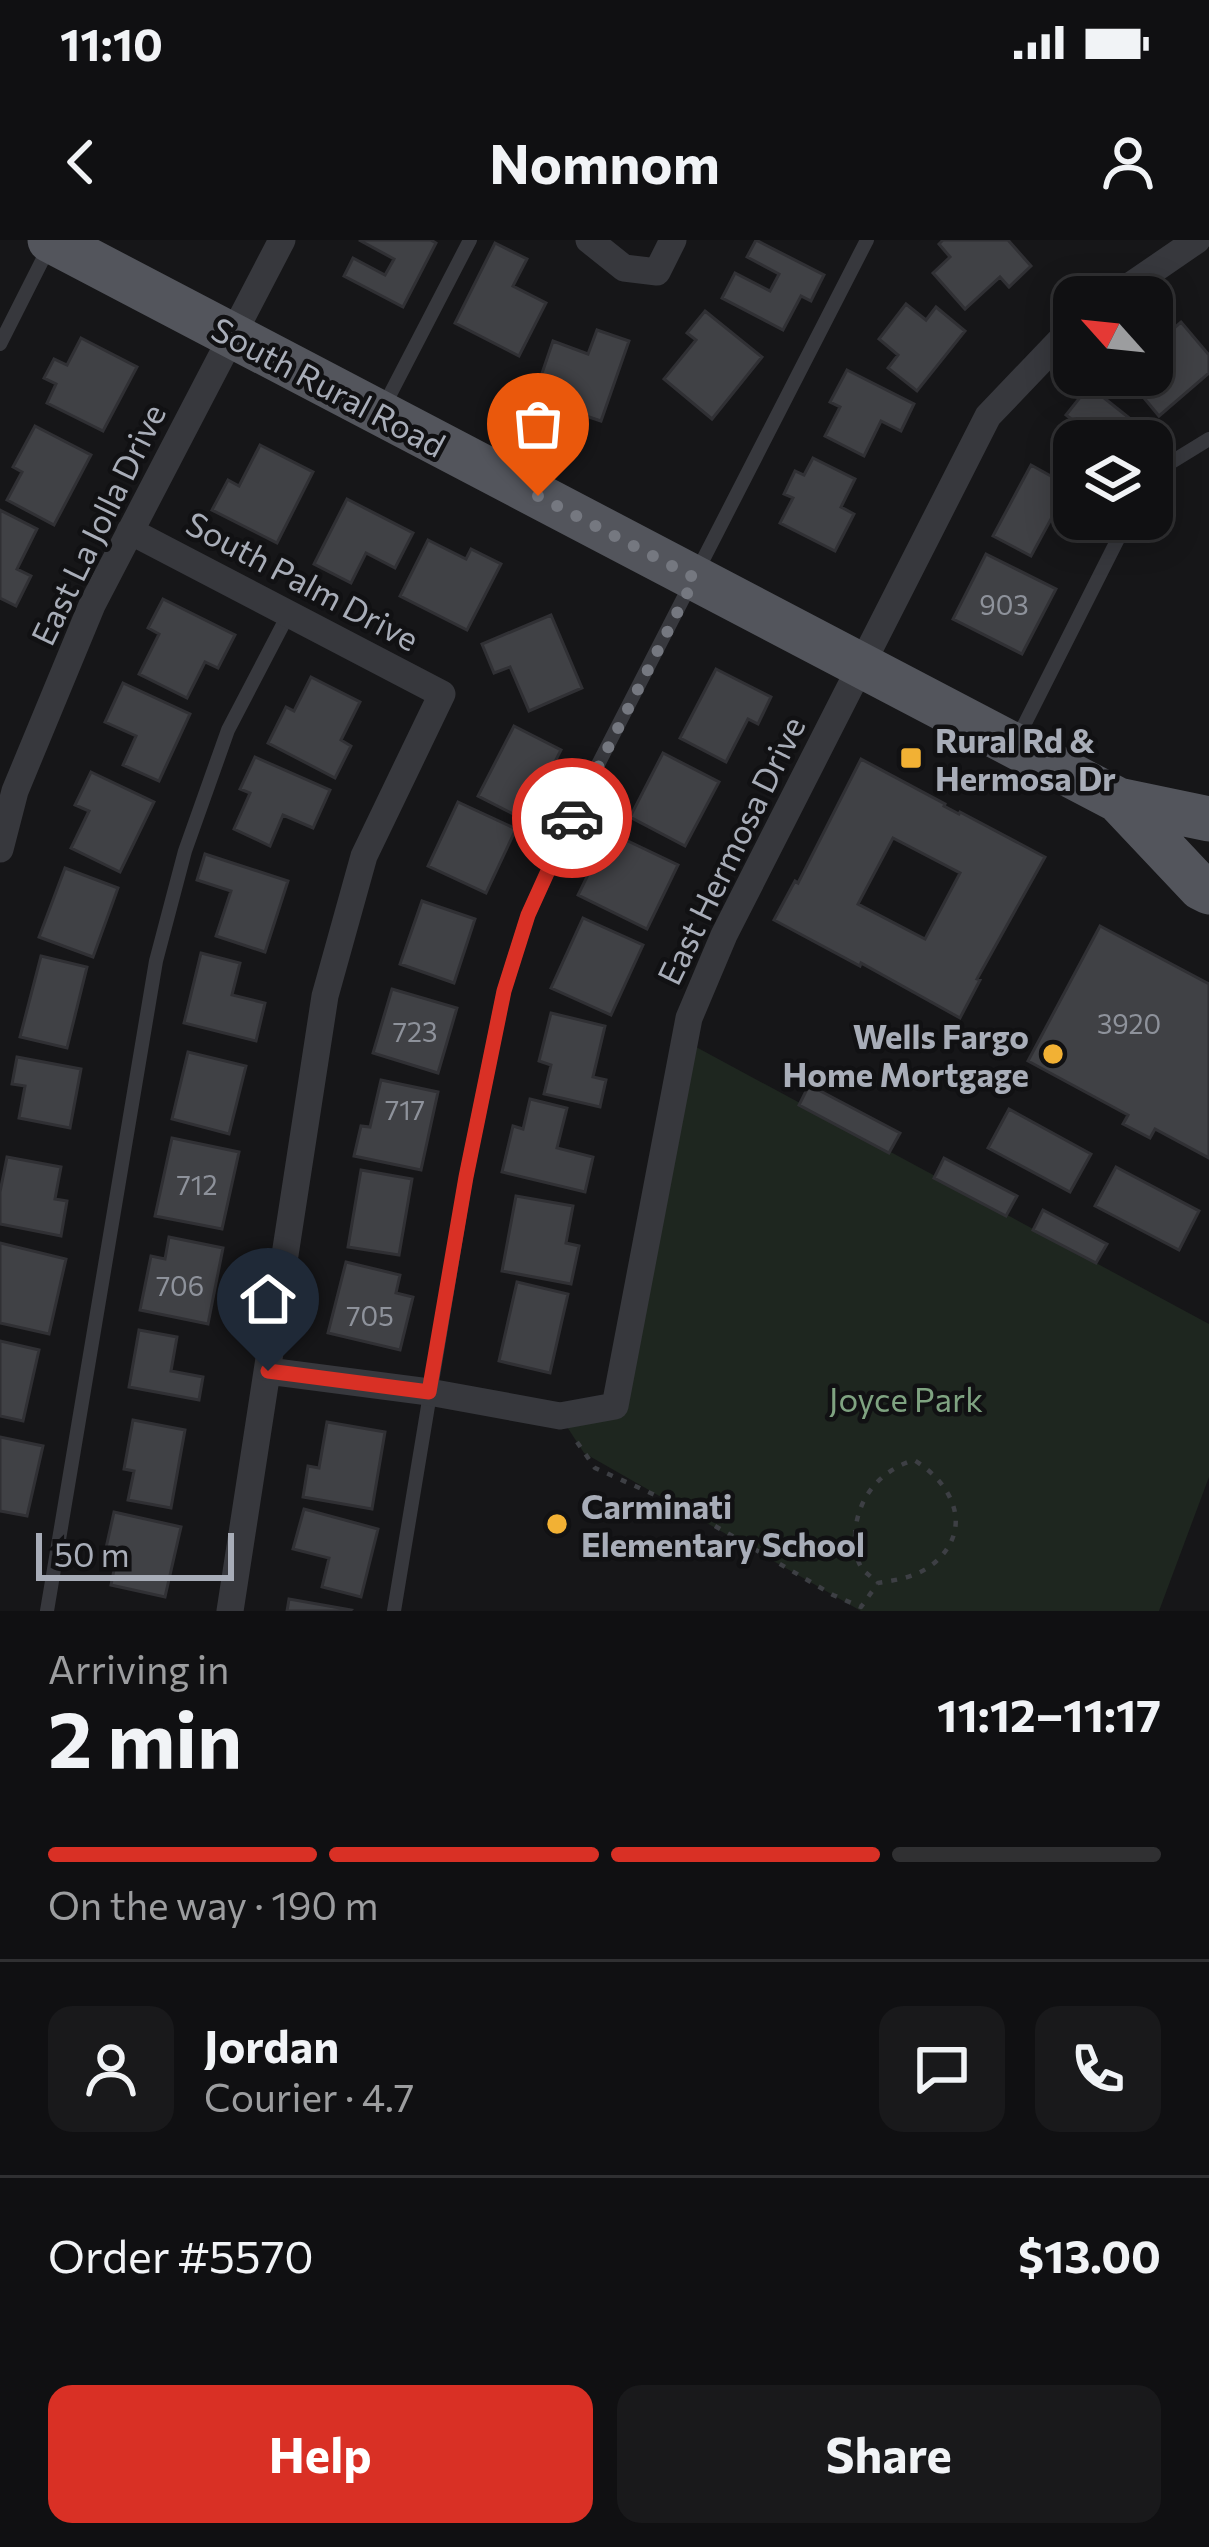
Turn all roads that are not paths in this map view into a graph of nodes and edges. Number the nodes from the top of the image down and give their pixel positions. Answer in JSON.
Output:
{"nodes":[{"id":1,"x":282,"y":240,"type":"edge"},
{"id":2,"x":470,"y":240,"type":"edge"},
{"id":3,"x":589,"y":240,"type":"edge"},
{"id":4,"x":674,"y":240,"type":"edge"},
{"id":5,"x":867,"y":240,"type":"edge"},
{"id":6,"x":1197,"y":240,"type":"edge"},
{"id":7,"x":62,"y":243,"type":"edge"},
{"id":8,"x":1145,"y":276,"type":"edge"},
{"id":9,"x":232,"y":336,"type":"junction"},
{"id":10,"x":0,"y":344,"type":"edge"},
{"id":11,"x":1053,"y":348,"type":"edge"},
{"id":12,"x":380,"y":413,"type":"junction"},
{"id":13,"x":1209,"y":439,"type":"edge"},
{"id":14,"x":1173,"y":460,"type":"edge"},
{"id":15,"x":130,"y":531,"type":"junction"},
{"id":16,"x":1118,"y":540,"type":"edge"},
{"id":17,"x":695,"y":578,"type":"junction"},
{"id":18,"x":289,"y":613,"type":"junction"},
{"id":19,"x":861,"y":667,"type":"junction"},
{"id":20,"x":1012,"y":746,"type":"junction"},
{"id":21,"x":1118,"y":800,"type":"junction"},
{"id":22,"x":1209,"y":819,"type":"edge"},
{"id":23,"x":0,"y":849,"type":"edge"},
{"id":24,"x":1209,"y":892,"type":"edge"},
{"id":25,"x":268,"y":1371,"type":"junction"},
{"id":26,"x":429,"y":1392,"type":"junction"},
{"id":27,"x":47,"y":1611,"type":"edge"},
{"id":28,"x":230,"y":1611,"type":"edge"},
{"id":29,"x":394,"y":1611,"type":"edge"}],
"edges":[{"from":1,"to":9,"type":"street","name":"East La Jolla Drive"},
{"from":2,"to":12,"type":"lane"},
{"from":3,"to":4,"type":"street"},
{"from":5,"to":17,"type":"lane"},
{"from":6,"to":8,"type":"street"},
{"from":7,"to":9,"type":"main road","name":"South Rural Road"},
{"from":7,"to":10,"type":"lane"},
{"from":9,"to":12,"type":"main road","name":"South Rural Road"},
{"from":9,"to":15,"type":"street","name":"East La Jolla Drive"},
{"from":11,"to":19,"type":"street","name":"East Hermosa Drive"},
{"from":12,"to":17,"type":"main road","name":"South Rural Road"},
{"from":13,"to":14,"type":"lane"},
{"from":15,"to":18,"type":"street","name":"South Palm Drive"},
{"from":15,"to":23,"type":"street","name":"East La Jolla Drive"},
{"from":16,"to":20,"type":"lane"},
{"from":17,"to":19,"type":"main road","name":"South Rural Road"},
{"from":17,"to":26,"type":"lane"},
{"from":18,"to":25,"type":"street","name":"South Palm Drive"},
{"from":18,"to":27,"type":"lane"},
{"from":19,"to":20,"type":"main road","name":"South Rural Road"},
{"from":19,"to":26,"type":"street","name":"East Hermosa Drive"},
{"from":20,"to":21,"type":"main road","name":"South Rural Road"},
{"from":21,"to":22,"type":"main road","name":"South Rural Road"},
{"from":21,"to":24,"type":"main road","name":"South Rural Road"},
{"from":25,"to":26,"type":"street","name":"East Hermosa Drive"},
{"from":25,"to":28,"type":"street"},
{"from":26,"to":29,"type":"lane"}]}
